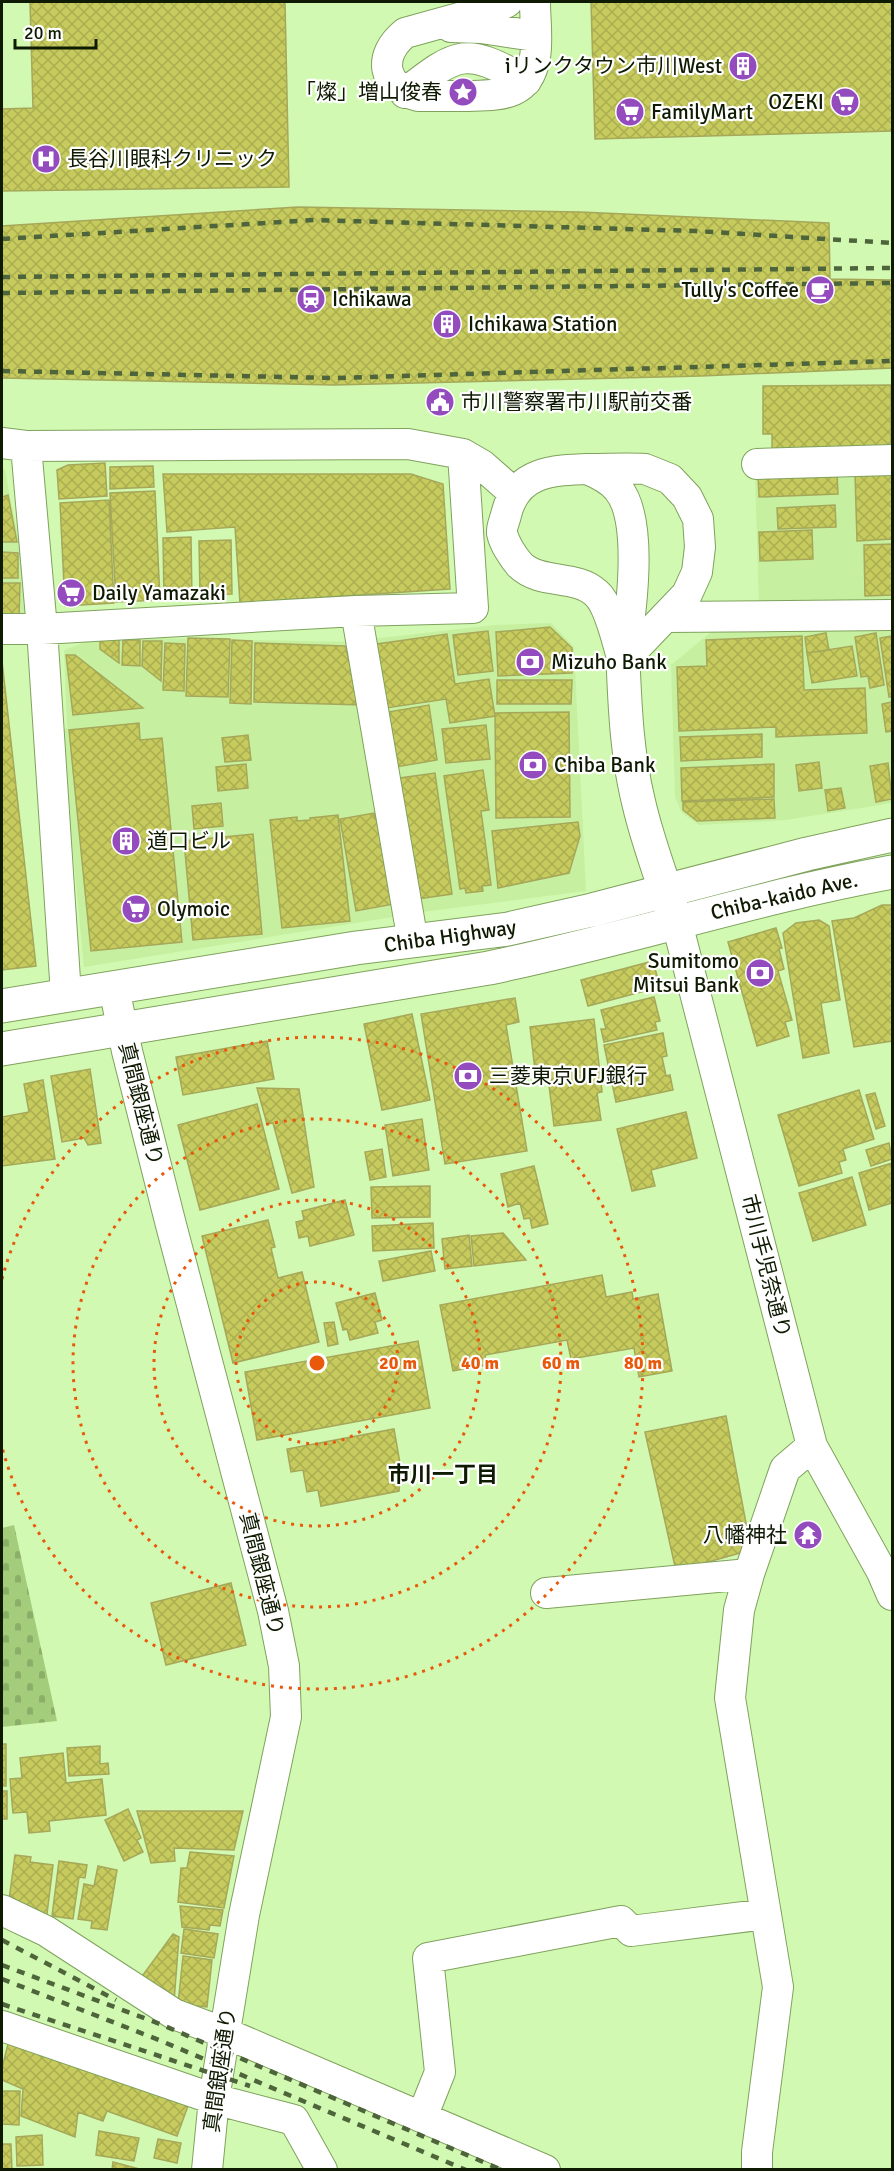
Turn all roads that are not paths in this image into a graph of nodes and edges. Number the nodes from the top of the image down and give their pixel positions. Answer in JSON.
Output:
{"nodes":[{"id":1,"x":507,"y":2,"type":"edge"},
{"id":2,"x":535,"y":2,"type":"edge"},
{"id":3,"x":427,"y":26,"type":"junction"},
{"id":4,"x":535,"y":36,"type":"junction"},
{"id":5,"x":14,"y":445,"type":"edge"},
{"id":6,"x":463,"y":454,"type":"junction"},
{"id":7,"x":892,"y":460,"type":"edge"},
{"id":8,"x":757,"y":464,"type":"dead end"},
{"id":9,"x":587,"y":469,"type":"junction"},
{"id":10,"x":515,"y":494,"type":"junction"},
{"id":11,"x":633,"y":562,"type":"junction"},
{"id":12,"x":597,"y":593,"type":"junction"},
{"id":13,"x":356,"y":611,"type":"junction"},
{"id":14,"x":892,"y":615,"type":"edge"},
{"id":15,"x":666,"y":617,"type":"junction"},
{"id":16,"x":2,"y":629,"type":"edge"},
{"id":17,"x":42,"y":629,"type":"junction"},
{"id":18,"x":623,"y":660,"type":"junction"},
{"id":19,"x":892,"y":835,"type":"edge"},
{"id":20,"x":892,"y":872,"type":"edge"},
{"id":21,"x":666,"y":890,"type":"junction"},
{"id":22,"x":676,"y":923,"type":"junction"},
{"id":23,"x":413,"y":942,"type":"junction"},
{"id":24,"x":114,"y":988,"type":"junction"},
{"id":25,"x":66,"y":995,"type":"junction"},
{"id":26,"x":2,"y":1006,"type":"edge"},
{"id":27,"x":122,"y":1030,"type":"junction"},
{"id":28,"x":2,"y":1048,"type":"edge"},
{"id":29,"x":812,"y":1446,"type":"junction"},
{"id":30,"x":748,"y":1574,"type":"junction"},
{"id":31,"x":889,"y":1579,"type":"edge"},
{"id":32,"x":546,"y":1593,"type":"dead end"},
{"id":33,"x":2,"y":1910,"type":"edge"},
{"id":34,"x":766,"y":1914,"type":"junction"},
{"id":35,"x":2,"y":2026,"type":"edge"},
{"id":36,"x":225,"y":2033,"type":"junction"},
{"id":37,"x":214,"y":2099,"type":"junction"},
{"id":38,"x":422,"y":2117,"type":"junction"},
{"id":39,"x":207,"y":2169,"type":"edge"},
{"id":40,"x":322,"y":2169,"type":"edge"},
{"id":41,"x":545,"y":2169,"type":"edge"},
{"id":42,"x":758,"y":2169,"type":"edge"}],
"edges":[{"from":1,"to":3,"type":"street"},
{"from":2,"to":4,"type":"street"},
{"from":3,"to":4,"type":"street"},
{"from":3,"to":4,"type":"street"},
{"from":5,"to":6,"type":"street"},
{"from":5,"to":17,"type":"street"},
{"from":6,"to":10,"type":"street"},
{"from":6,"to":13,"type":"street"},
{"from":7,"to":8,"type":"street"},
{"from":9,"to":10,"type":"street"},
{"from":9,"to":11,"type":"street"},
{"from":9,"to":15,"type":"street"},
{"from":10,"to":12,"type":"street"},
{"from":11,"to":12,"type":"street"},
{"from":11,"to":18,"type":"street"},
{"from":12,"to":18,"type":"street"},
{"from":13,"to":17,"type":"street"},
{"from":13,"to":23,"type":"street"},
{"from":14,"to":15,"type":"street"},
{"from":15,"to":18,"type":"street"},
{"from":16,"to":17,"type":"street"},
{"from":17,"to":25,"type":"street"},
{"from":18,"to":21,"type":"main road"},
{"from":19,"to":21,"type":"main road","name":"Chiba Highway"},
{"from":20,"to":22,"type":"main road","name":"Chiba-kaido Ave."},
{"from":21,"to":22,"type":"main road"},
{"from":21,"to":23,"type":"main road","name":"Chiba Highway"},
{"from":22,"to":27,"type":"main road","name":"Chiba Highway"},
{"from":22,"to":29,"type":"street","name":"市川手児奈通り"},
{"from":23,"to":24,"type":"main road","name":"Chiba Highway"},
{"from":24,"to":25,"type":"main road","name":"Chiba Highway"},
{"from":24,"to":27,"type":"street","name":"真間銀座通り"},
{"from":25,"to":26,"type":"main road","name":"Chiba Highway"},
{"from":27,"to":28,"type":"main road","name":"Chiba Highway"},
{"from":27,"to":36,"type":"street","name":"真間銀座通り"},
{"from":29,"to":30,"type":"street"},
{"from":29,"to":31,"type":"street","name":"市川手児奈通り"},
{"from":30,"to":32,"type":"street"},
{"from":30,"to":34,"type":"street"},
{"from":33,"to":36,"type":"street"},
{"from":34,"to":38,"type":"street"},
{"from":34,"to":42,"type":"street"},
{"from":35,"to":37,"type":"street"},
{"from":36,"to":37,"type":"street","name":"真間銀座通り"},
{"from":36,"to":38,"type":"street"},
{"from":37,"to":39,"type":"street","name":"真間銀座通り"},
{"from":37,"to":40,"type":"street"},
{"from":38,"to":41,"type":"street"}]}
